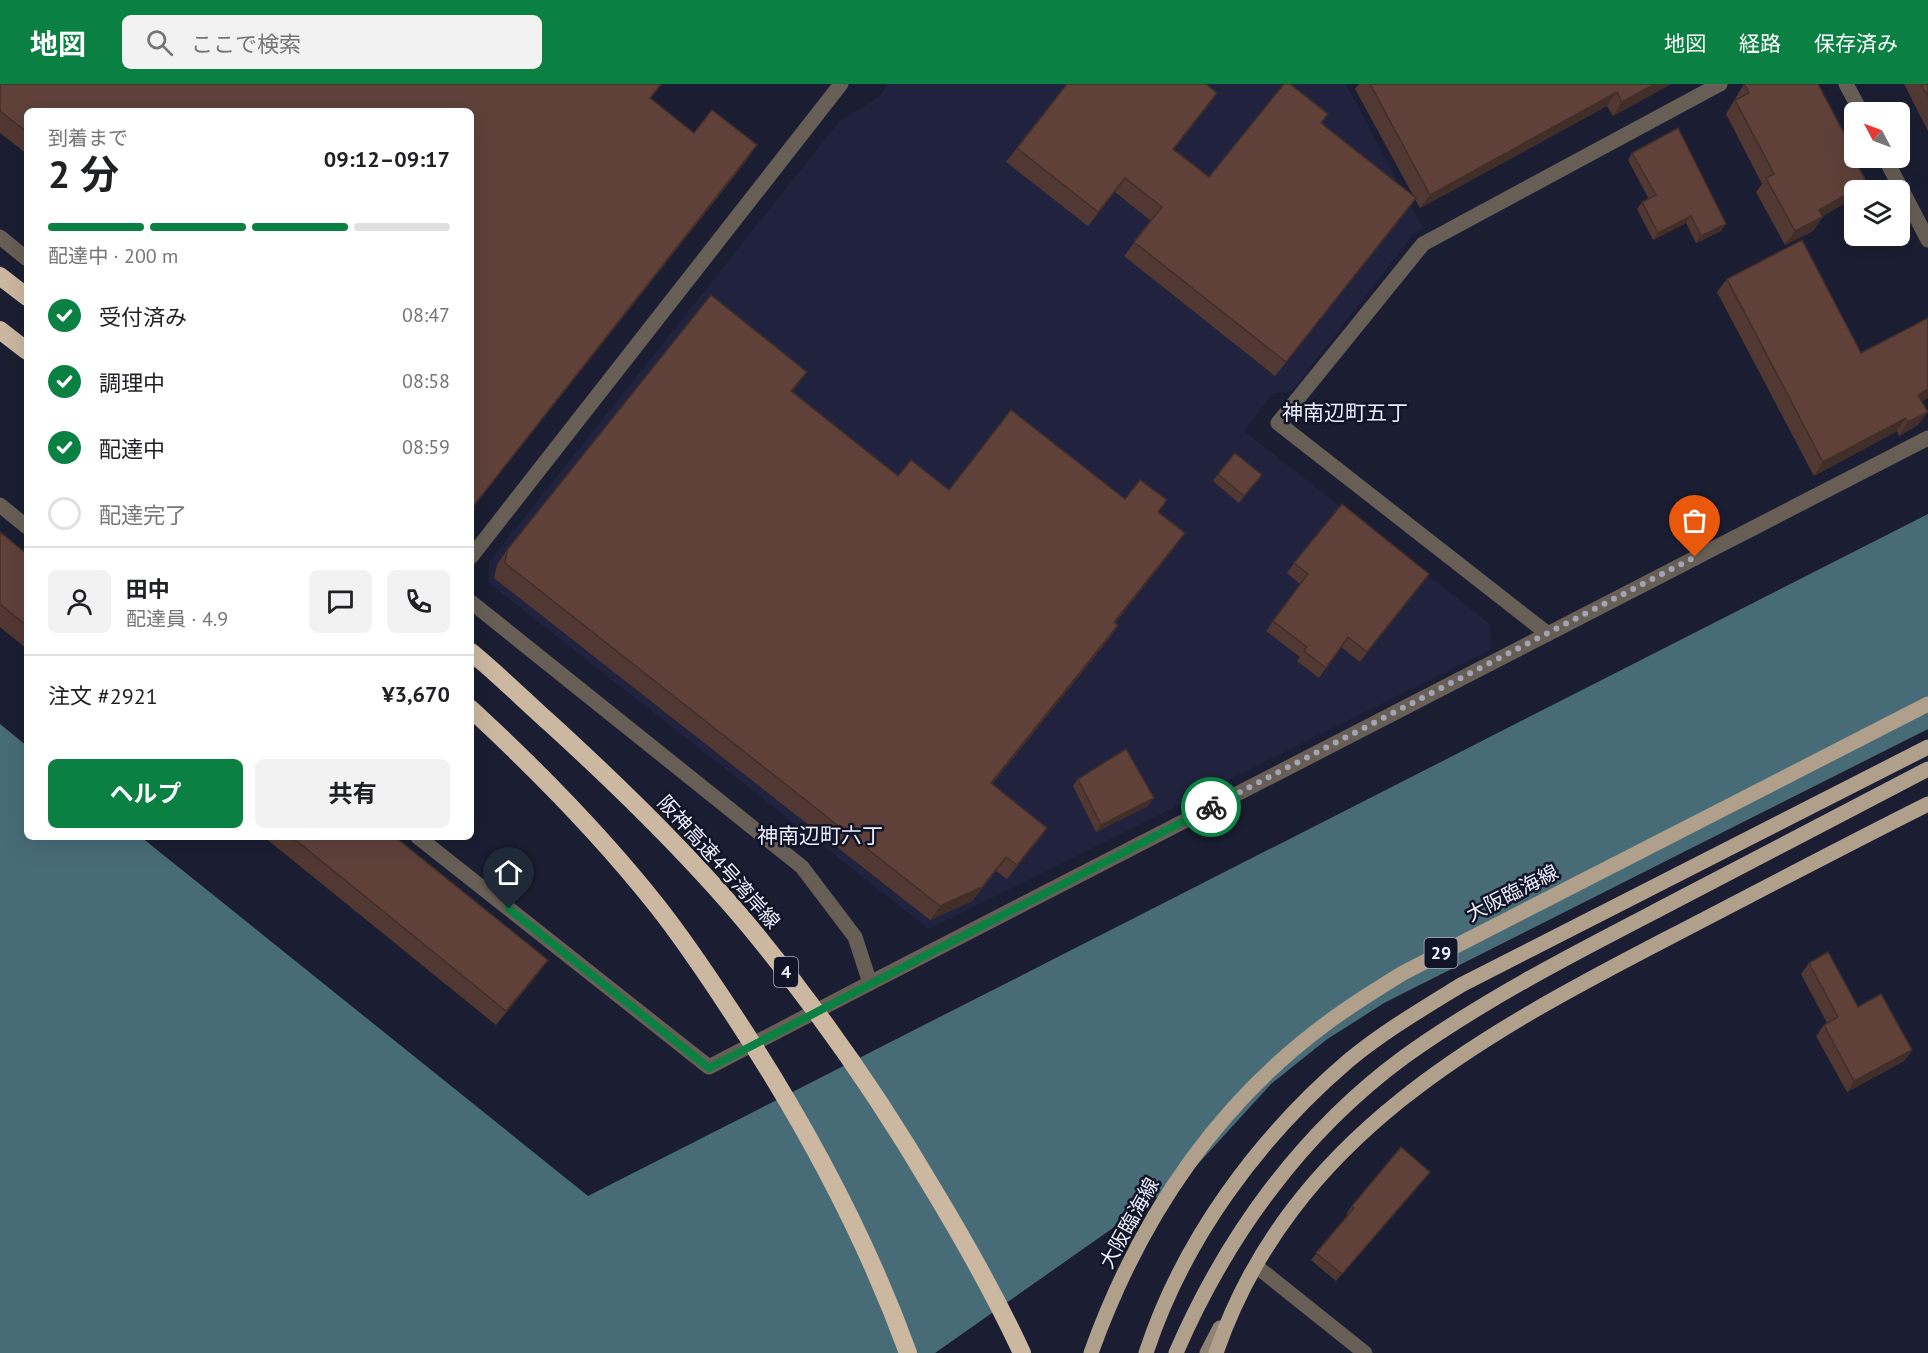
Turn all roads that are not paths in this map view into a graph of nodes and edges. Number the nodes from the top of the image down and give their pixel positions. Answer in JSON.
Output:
{"nodes":[{"id":1,"x":841,"y":84,"type":"edge"},
{"id":2,"x":1720,"y":84,"type":"edge"},
{"id":3,"x":1846,"y":84,"type":"edge"},
{"id":4,"x":1856,"y":102,"type":"edge"},
{"id":5,"x":1890,"y":168,"type":"edge"},
{"id":6,"x":0,"y":237,"type":"edge"},
{"id":7,"x":1928,"y":240,"type":"edge"},
{"id":8,"x":24,"y":257,"type":"edge"},
{"id":9,"x":0,"y":276,"type":"edge"},
{"id":10,"x":24,"y":295,"type":"edge"},
{"id":11,"x":0,"y":330,"type":"edge"},
{"id":12,"x":24,"y":349,"type":"edge"},
{"id":13,"x":1928,"y":438,"type":"edge"},
{"id":14,"x":0,"y":506,"type":"edge"},
{"id":15,"x":24,"y":525,"type":"edge"},
{"id":16,"x":474,"y":553,"type":"edge"},
{"id":17,"x":474,"y":604,"type":"edge"},
{"id":18,"x":1548,"y":634,"type":"junction"},
{"id":19,"x":474,"y":655,"type":"edge"},
{"id":20,"x":1928,"y":704,"type":"edge"},
{"id":21,"x":474,"y":712,"type":"edge"},
{"id":22,"x":1928,"y":747,"type":"edge"},
{"id":23,"x":1928,"y":769,"type":"edge"},
{"id":24,"x":1928,"y":804,"type":"edge"},
{"id":25,"x":422,"y":840,"type":"edge"},
{"id":26,"x":870,"y":983,"type":"junction"},
{"id":27,"x":1256,"y":1266,"type":"junction"},
{"id":28,"x":908,"y":1353,"type":"edge"},
{"id":29,"x":1022,"y":1353,"type":"edge"},
{"id":30,"x":1091,"y":1353,"type":"edge"},
{"id":31,"x":1146,"y":1353,"type":"edge"},
{"id":32,"x":1176,"y":1353,"type":"edge"},
{"id":33,"x":1207,"y":1353,"type":"edge"},
{"id":34,"x":1216,"y":1353,"type":"edge"},
{"id":35,"x":1365,"y":1353,"type":"edge"}],
"edges":[{"from":1,"to":16,"type":"street"},
{"from":2,"to":18,"type":"street"},
{"from":3,"to":4,"type":"street"},
{"from":5,"to":7,"type":"street"},
{"from":6,"to":8,"type":"street"},
{"from":9,"to":10,"type":"highway"},
{"from":11,"to":12,"type":"highway"},
{"from":13,"to":18,"type":"street"},
{"from":14,"to":15,"type":"street"},
{"from":17,"to":26,"type":"street"},
{"from":18,"to":26,"type":"street"},
{"from":19,"to":29,"type":"highway","name":"阪神高速4号湾岸線","number":"4","bridge":true},
{"from":20,"to":30,"type":"main road","name":"大阪臨海線","number":"29"},
{"from":21,"to":28,"type":"highway","bridge":true},
{"from":22,"to":31,"type":"main road","number":"29"},
{"from":23,"to":32,"type":"main road"},
{"from":24,"to":27,"type":"main road"},
{"from":25,"to":26,"type":"street"},
{"from":27,"to":33,"type":"street"},
{"from":27,"to":34,"type":"main road"},
{"from":27,"to":35,"type":"street"}]}
